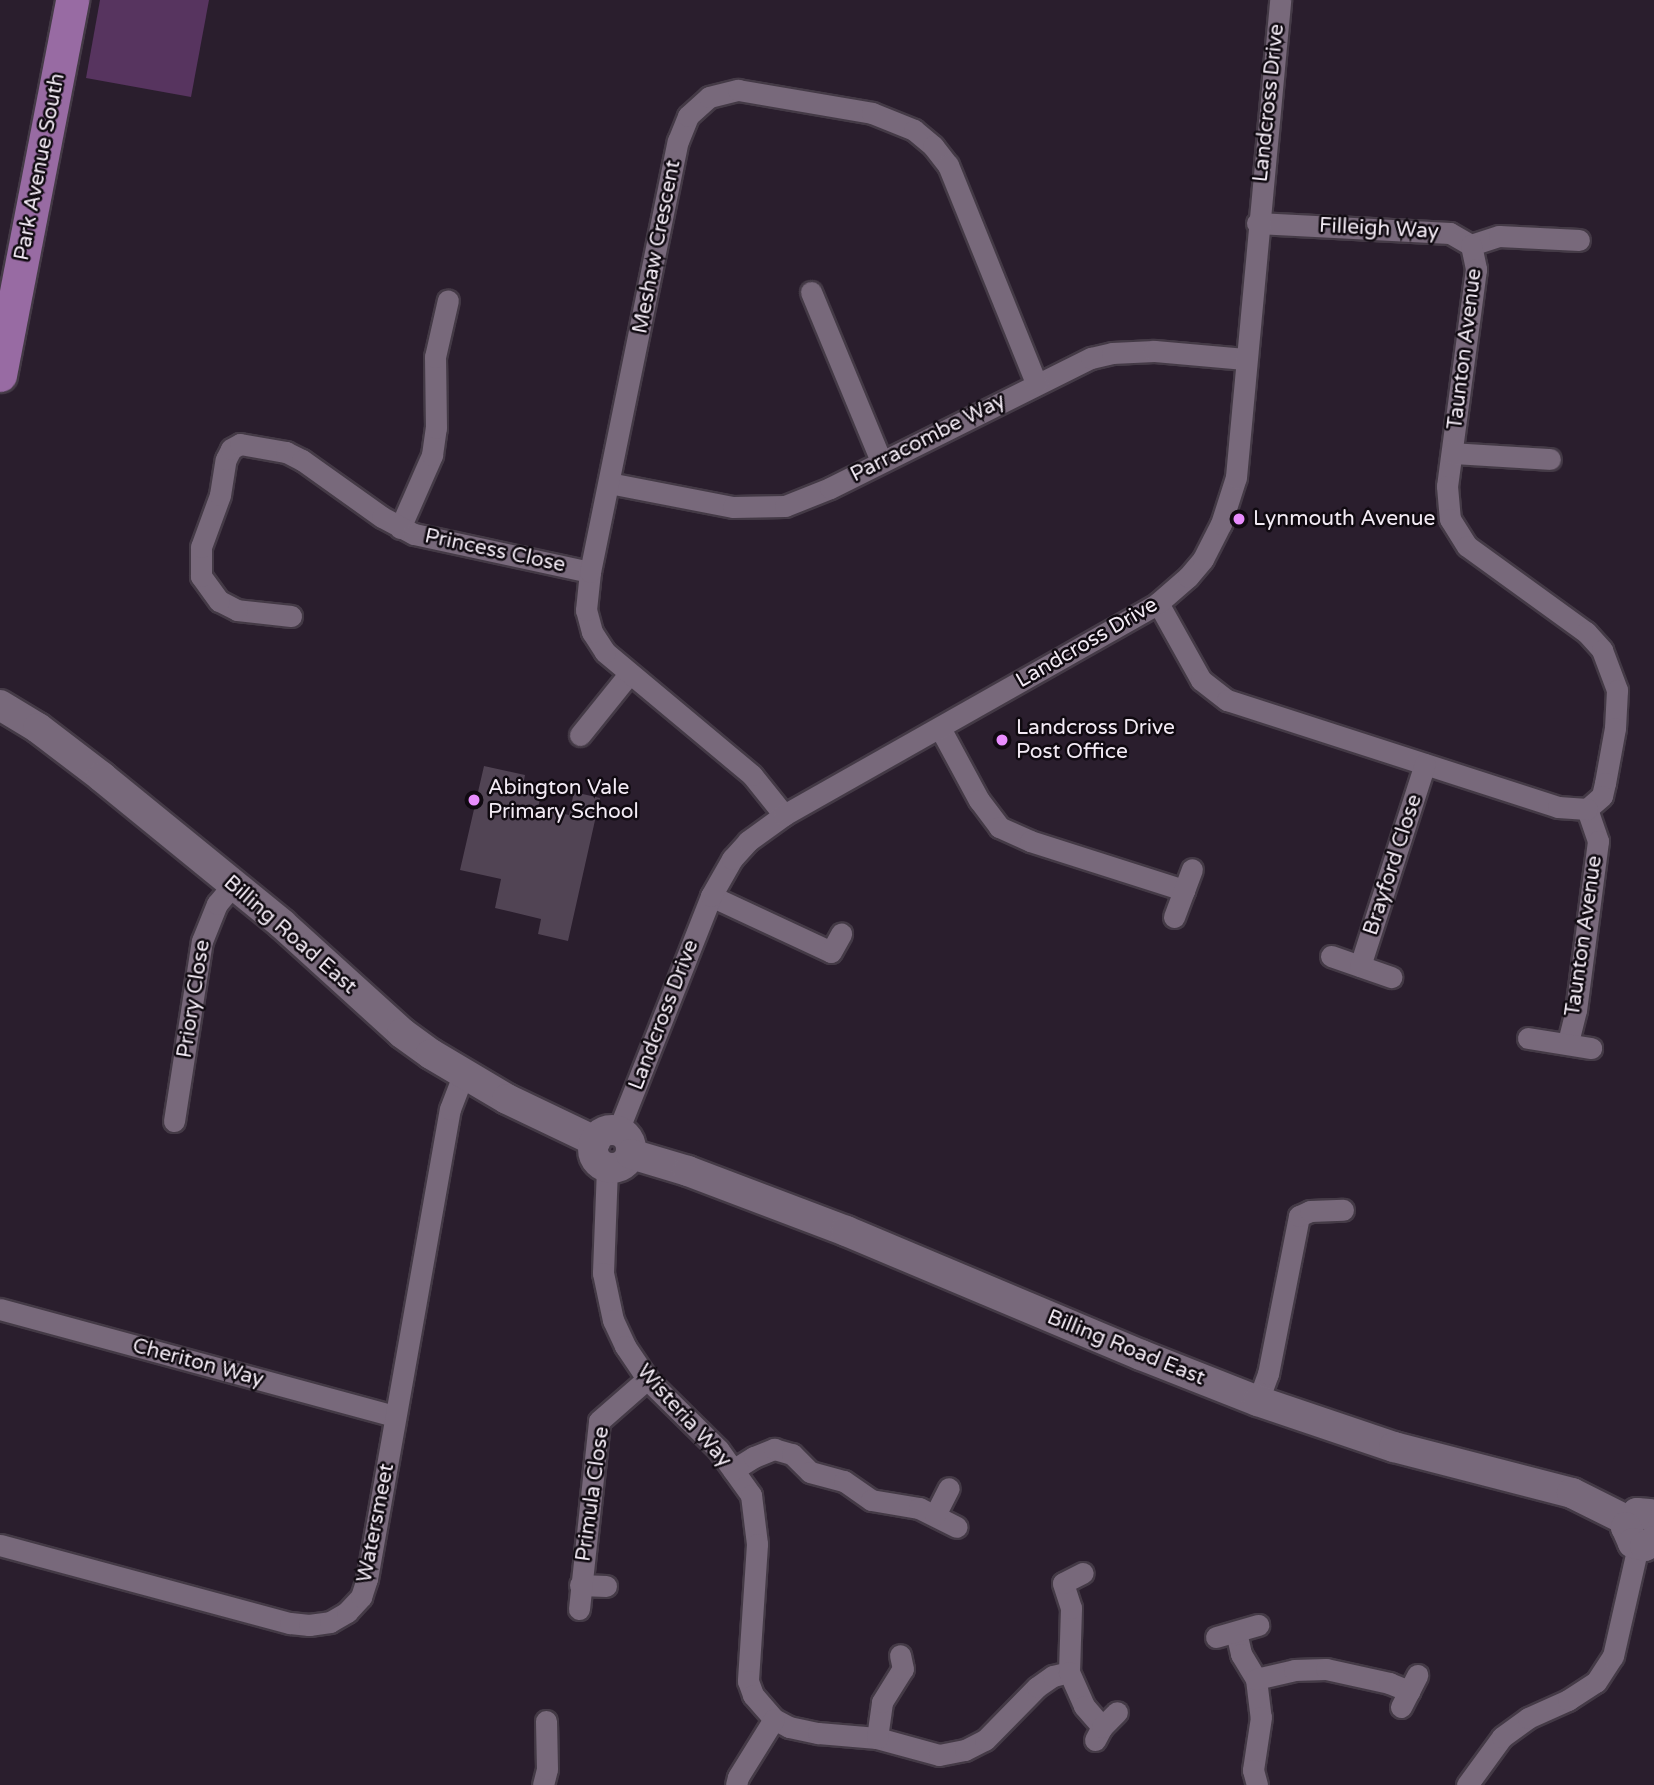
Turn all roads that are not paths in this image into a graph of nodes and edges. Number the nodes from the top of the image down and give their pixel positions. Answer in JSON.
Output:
{"nodes":[{"id":1,"x":72,"y":0,"type":"edge"},
{"id":2,"x":1280,"y":0,"type":"edge"},
{"id":3,"x":1257,"y":223,"type":"junction"},
{"id":4,"x":1579,"y":240,"type":"dead end"},
{"id":5,"x":1471,"y":245,"type":"junction"},
{"id":6,"x":811,"y":292,"type":"dead end"},
{"id":7,"x":448,"y":300,"type":"dead end"},
{"id":8,"x":1245,"y":359,"type":"junction"},
{"id":9,"x":0,"y":374,"type":"edge"},
{"id":10,"x":1036,"y":383,"type":"junction"},
{"id":11,"x":1452,"y":453,"type":"junction"},
{"id":12,"x":1550,"y":459,"type":"dead end"},
{"id":13,"x":881,"y":461,"type":"junction"},
{"id":14,"x":609,"y":483,"type":"junction"},
{"id":15,"x":400,"y":528,"type":"junction"},
{"id":16,"x":590,"y":572,"type":"junction"},
{"id":17,"x":1158,"y":603,"type":"junction"},
{"id":18,"x":291,"y":616,"type":"dead end"},
{"id":19,"x":629,"y":674,"type":"junction"},
{"id":20,"x":0,"y":705,"type":"edge"},
{"id":21,"x":940,"y":728,"type":"junction"},
{"id":22,"x":580,"y":735,"type":"dead end"},
{"id":23,"x":1425,"y":764,"type":"junction"},
{"id":24,"x":1587,"y":809,"type":"junction"},
{"id":25,"x":784,"y":815,"type":"junction"},
{"id":26,"x":1192,"y":869,"type":"dead end"},
{"id":27,"x":233,"y":885,"type":"junction"},
{"id":28,"x":1184,"y":890,"type":"junction"},
{"id":29,"x":711,"y":897,"type":"junction"},
{"id":30,"x":1174,"y":917,"type":"dead end"},
{"id":31,"x":831,"y":951,"type":"dead end"},
{"id":32,"x":1331,"y":956,"type":"dead end"},
{"id":33,"x":1360,"y":965,"type":"junction"},
{"id":34,"x":1391,"y":977,"type":"dead end"},
{"id":35,"x":1528,"y":1038,"type":"dead end"},
{"id":36,"x":1567,"y":1042,"type":"junction"},
{"id":37,"x":1591,"y":1048,"type":"dead end"},
{"id":38,"x":463,"y":1075,"type":"junction"},
{"id":39,"x":174,"y":1121,"type":"dead end"},
{"id":40,"x":613,"y":1149,"type":"junction"},
{"id":41,"x":1343,"y":1210,"type":"dead end"},
{"id":42,"x":0,"y":1309,"type":"edge"},
{"id":43,"x":647,"y":1379,"type":"junction"},
{"id":44,"x":1258,"y":1401,"type":"junction"},
{"id":45,"x":395,"y":1416,"type":"junction"},
{"id":46,"x":733,"y":1470,"type":"junction"},
{"id":47,"x":949,"y":1488,"type":"dead end"},
{"id":48,"x":935,"y":1515,"type":"junction"},
{"id":49,"x":957,"y":1527,"type":"dead end"},
{"id":50,"x":1644,"y":1531,"type":"edge"},
{"id":51,"x":0,"y":1545,"type":"edge"},
{"id":52,"x":1083,"y":1573,"type":"dead end"},
{"id":53,"x":580,"y":1585,"type":"junction"},
{"id":54,"x":607,"y":1586,"type":"dead end"},
{"id":55,"x":579,"y":1609,"type":"dead end"},
{"id":56,"x":1258,"y":1625,"type":"dead end"},
{"id":57,"x":900,"y":1655,"type":"dead end"},
{"id":58,"x":1069,"y":1672,"type":"junction"},
{"id":59,"x":1256,"y":1679,"type":"junction"},
{"id":60,"x":1409,"y":1691,"type":"dead end"},
{"id":61,"x":774,"y":1719,"type":"junction"},
{"id":62,"x":546,"y":1721,"type":"dead end"},
{"id":63,"x":1105,"y":1726,"type":"dead end"},
{"id":64,"x":877,"y":1738,"type":"junction"},
{"id":65,"x":543,"y":1785,"type":"edge"},
{"id":66,"x":736,"y":1785,"type":"edge"},
{"id":67,"x":1257,"y":1785,"type":"edge"},
{"id":68,"x":1466,"y":1785,"type":"edge"}],
"edges":[{"from":1,"to":9,"type":"main road","name":"Park Avenue South"},
{"from":2,"to":3,"type":"street","name":"Landcross Drive"},
{"from":3,"to":5,"type":"street","name":"Filleigh Way"},
{"from":3,"to":8,"type":"street","name":"Landcross Drive"},
{"from":4,"to":5,"type":"street"},
{"from":5,"to":11,"type":"street","name":"Taunton Avenue"},
{"from":6,"to":13,"type":"street"},
{"from":7,"to":15,"type":"street","name":"Princess Close"},
{"from":8,"to":10,"type":"street","name":"Parracombe Way"},
{"from":8,"to":17,"type":"street","name":"Landcross Drive"},
{"from":10,"to":13,"type":"street","name":"Parracombe Way"},
{"from":10,"to":14,"type":"street","name":"Meshaw Crescent"},
{"from":11,"to":12,"type":"street","name":"Taunton Avenue"},
{"from":11,"to":24,"type":"street","name":"Taunton Avenue"},
{"from":13,"to":14,"type":"street","name":"Parracombe Way"},
{"from":14,"to":16,"type":"street","name":"Meshaw Crescent"},
{"from":15,"to":16,"type":"street","name":"Princess Close"},
{"from":15,"to":18,"type":"street","name":"Princess Close"},
{"from":16,"to":19,"type":"street","name":"Meshaw Crescent"},
{"from":17,"to":21,"type":"street","name":"Landcross Drive"},
{"from":17,"to":23,"type":"street"},
{"from":19,"to":22,"type":"street"},
{"from":19,"to":25,"type":"street","name":"Meshaw Crescent"},
{"from":20,"to":27,"type":"street","name":"Billing Road East"},
{"from":21,"to":25,"type":"street","name":"Landcross Drive"},
{"from":21,"to":28,"type":"street"},
{"from":23,"to":24,"type":"street"},
{"from":23,"to":33,"type":"street","name":"Brayford Close"},
{"from":24,"to":36,"type":"street","name":"Taunton Avenue"},
{"from":25,"to":29,"type":"street","name":"Landcross Drive"},
{"from":26,"to":28,"type":"street"},
{"from":27,"to":38,"type":"street","name":"Billing Road East"},
{"from":27,"to":39,"type":"street","name":"Priory Close"},
{"from":28,"to":30,"type":"street"},
{"from":29,"to":31,"type":"street"},
{"from":29,"to":40,"type":"street","name":"Landcross Drive"},
{"from":32,"to":33,"type":"street"},
{"from":33,"to":34,"type":"street"},
{"from":35,"to":36,"type":"street","name":"Taunton Avenue"},
{"from":36,"to":37,"type":"street","name":"Taunton Avenue"},
{"from":38,"to":40,"type":"street","name":"Billing Road East"},
{"from":38,"to":45,"type":"street","name":"Watersmeet"},
{"from":40,"to":43,"type":"street","name":"Wisteria Way"},
{"from":40,"to":44,"type":"street","name":"Billing Road East"},
{"from":41,"to":44,"type":"street"},
{"from":42,"to":45,"type":"street","name":"Cheriton Way"},
{"from":43,"to":46,"type":"street","name":"Wisteria Way"},
{"from":43,"to":53,"type":"street","name":"Primula Close"},
{"from":44,"to":50,"type":"street","name":"Billing Road East"},
{"from":45,"to":51,"type":"street","name":"Watersmeet"},
{"from":46,"to":48,"type":"street"},
{"from":46,"to":61,"type":"street","name":"Wisteria Way"},
{"from":47,"to":48,"type":"street"},
{"from":48,"to":49,"type":"street"},
{"from":50,"to":68,"type":"street"},
{"from":52,"to":58,"type":"street"},
{"from":53,"to":54,"type":"street","name":"Primula Close"},
{"from":53,"to":55,"type":"street","name":"Primula Close"},
{"from":56,"to":59,"type":"street"},
{"from":57,"to":64,"type":"street"},
{"from":58,"to":63,"type":"street"},
{"from":58,"to":64,"type":"street"},
{"from":59,"to":60,"type":"street"},
{"from":59,"to":67,"type":"street"},
{"from":61,"to":64,"type":"street"},
{"from":61,"to":66,"type":"street"},
{"from":62,"to":65,"type":"street"}]}
